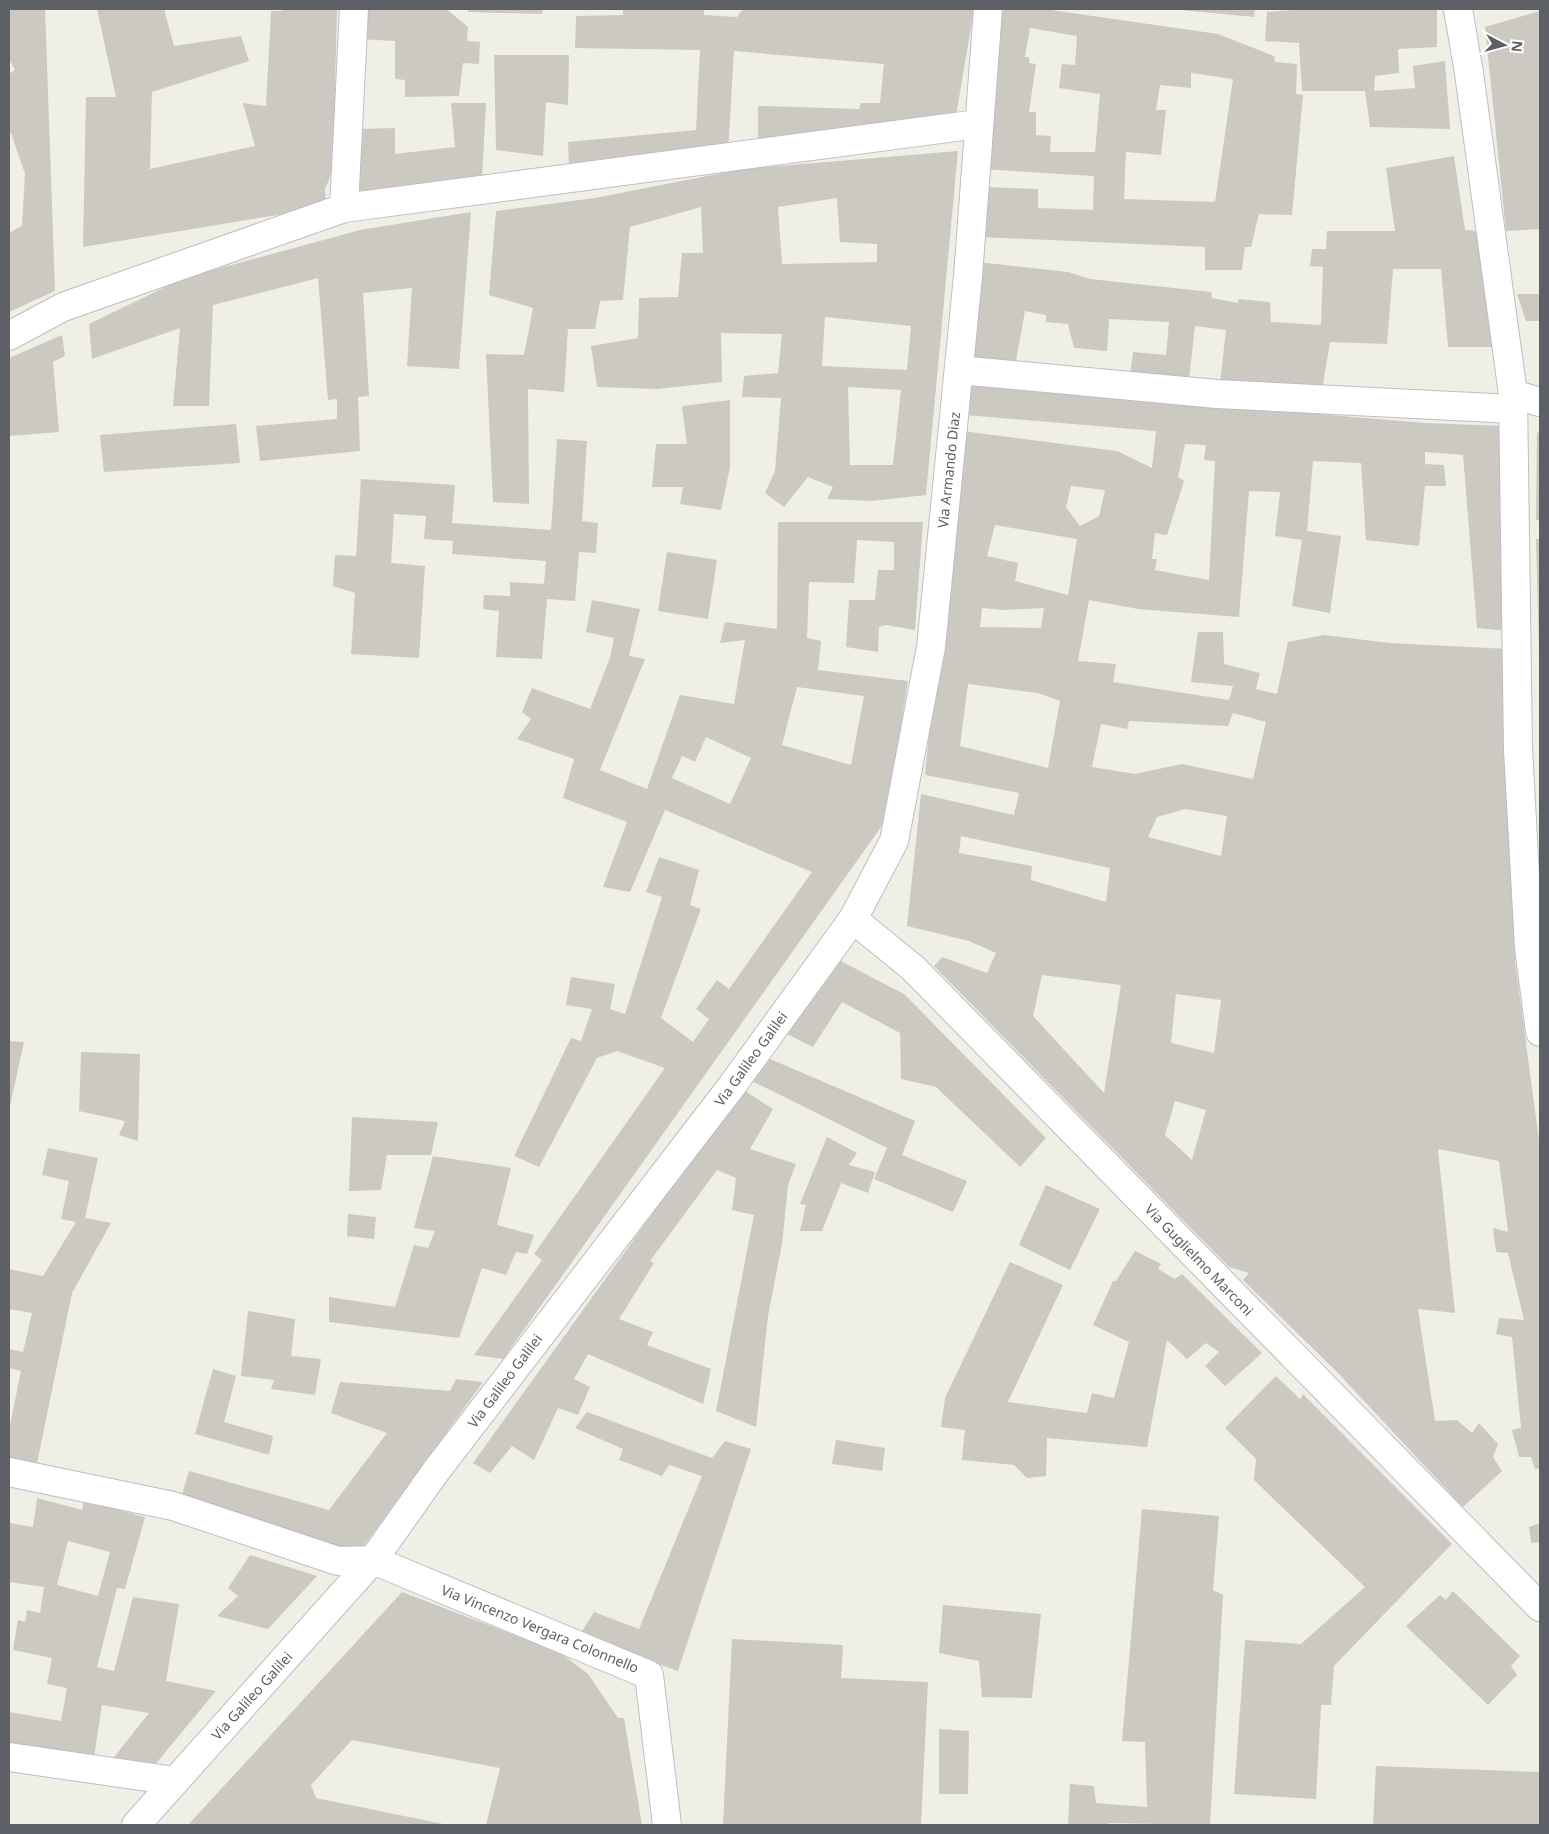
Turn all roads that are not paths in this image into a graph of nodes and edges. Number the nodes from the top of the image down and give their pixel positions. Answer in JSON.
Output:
{"nodes":[{"id":1,"x":354,"y":9,"type":"edge"},
{"id":2,"x":988,"y":9,"type":"edge"},
{"id":3,"x":1458,"y":9,"type":"edge"},
{"id":4,"x":978,"y":124,"type":"junction"},
{"id":5,"x":344,"y":208,"type":"junction"},
{"id":6,"x":9,"y":336,"type":"edge"},
{"id":7,"x":958,"y":370,"type":"junction"},
{"id":8,"x":1513,"y":402,"type":"junction"},
{"id":9,"x":1540,"y":402,"type":"edge"},
{"id":10,"x":853,"y":918,"type":"junction"},
{"id":11,"x":1540,"y":1032,"type":"edge"},
{"id":12,"x":9,"y":1472,"type":"edge"},
{"id":13,"x":373,"y":1560,"type":"junction"},
{"id":14,"x":1540,"y":1607,"type":"edge"},
{"id":15,"x":9,"y":1757,"type":"edge"},
{"id":16,"x":175,"y":1782,"type":"junction"},
{"id":17,"x":136,"y":1825,"type":"edge"},
{"id":18,"x":667,"y":1825,"type":"edge"}],
"edges":[{"from":1,"to":5,"type":"street"},
{"from":2,"to":4,"type":"street","name":"Via Armando Diaz"},
{"from":3,"to":8,"type":"street"},
{"from":4,"to":5,"type":"street"},
{"from":4,"to":7,"type":"street","name":"Via Armando Diaz"},
{"from":5,"to":6,"type":"street"},
{"from":7,"to":8,"type":"street"},
{"from":7,"to":10,"type":"street","name":"Via Armando Diaz"},
{"from":8,"to":9,"type":"street"},
{"from":8,"to":11,"type":"street"},
{"from":10,"to":13,"type":"street","name":"Via Galileo Galilei"},
{"from":10,"to":14,"type":"street","name":"Via Guglielmo Marconi"},
{"from":12,"to":13,"type":"street"},
{"from":13,"to":16,"type":"street","name":"Via Galileo Galilei"},
{"from":13,"to":18,"type":"street","name":"Via Vincenzo Vergara Colonnello"},
{"from":15,"to":16,"type":"street"},
{"from":16,"to":17,"type":"street","name":"Via Galileo Galilei"}]}
